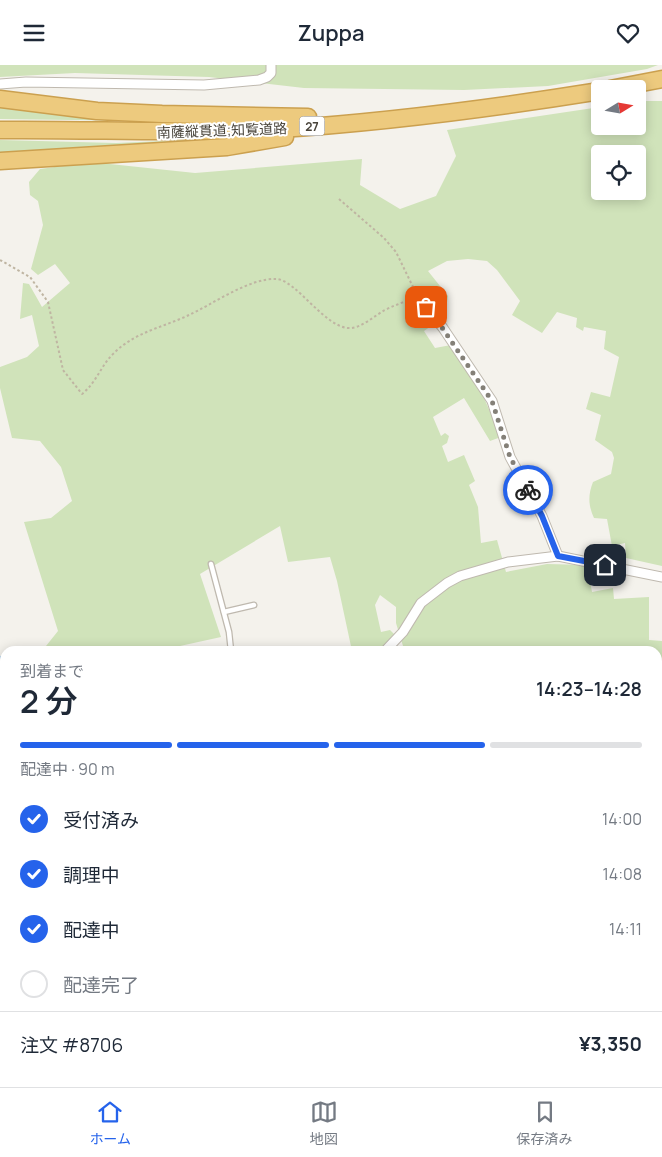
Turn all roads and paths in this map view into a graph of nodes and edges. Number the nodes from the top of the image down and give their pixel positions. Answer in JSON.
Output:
{"nodes":[{"id":1,"x":271,"y":65,"type":"edge"},
{"id":2,"x":662,"y":79,"type":"edge"},
{"id":3,"x":646,"y":82,"type":"edge"},
{"id":4,"x":0,"y":84,"type":"edge"},
{"id":5,"x":591,"y":92,"type":"edge"},
{"id":6,"x":0,"y":99,"type":"edge"},
{"id":7,"x":393,"y":119,"type":"junction"},
{"id":8,"x":0,"y":129,"type":"edge"},
{"id":9,"x":0,"y":161,"type":"edge"},
{"id":10,"x":339,"y":199,"type":"dead end"},
{"id":11,"x":0,"y":260,"type":"edge"},
{"id":12,"x":418,"y":296,"type":"junction"},
{"id":13,"x":558,"y":556,"type":"junction"},
{"id":14,"x":211,"y":564,"type":"dead end"},
{"id":15,"x":662,"y":577,"type":"edge"},
{"id":16,"x":254,"y":605,"type":"dead end"},
{"id":17,"x":224,"y":612,"type":"junction"},
{"id":18,"x":231,"y":646,"type":"edge"},
{"id":19,"x":390,"y":646,"type":"edge"}],
"edges":[{"from":1,"to":4,"type":"street"},
{"from":2,"to":3,"type":"highway"},
{"from":5,"to":7,"type":"highway","name":"南薩縦貫道;知覧道路","number":"27"},
{"from":6,"to":7,"type":"highway"},
{"from":7,"to":8,"type":"highway","name":"南薩縦貫道;知覧道路","number":"27"},
{"from":7,"to":9,"type":"highway"},
{"from":10,"to":12,"type":"path"},
{"from":11,"to":12,"type":"path"},
{"from":12,"to":13,"type":"street"},
{"from":13,"to":15,"type":"street"},
{"from":13,"to":19,"type":"street"},
{"from":14,"to":17,"type":"lane"},
{"from":16,"to":17,"type":"lane"},
{"from":17,"to":18,"type":"lane"}]}
